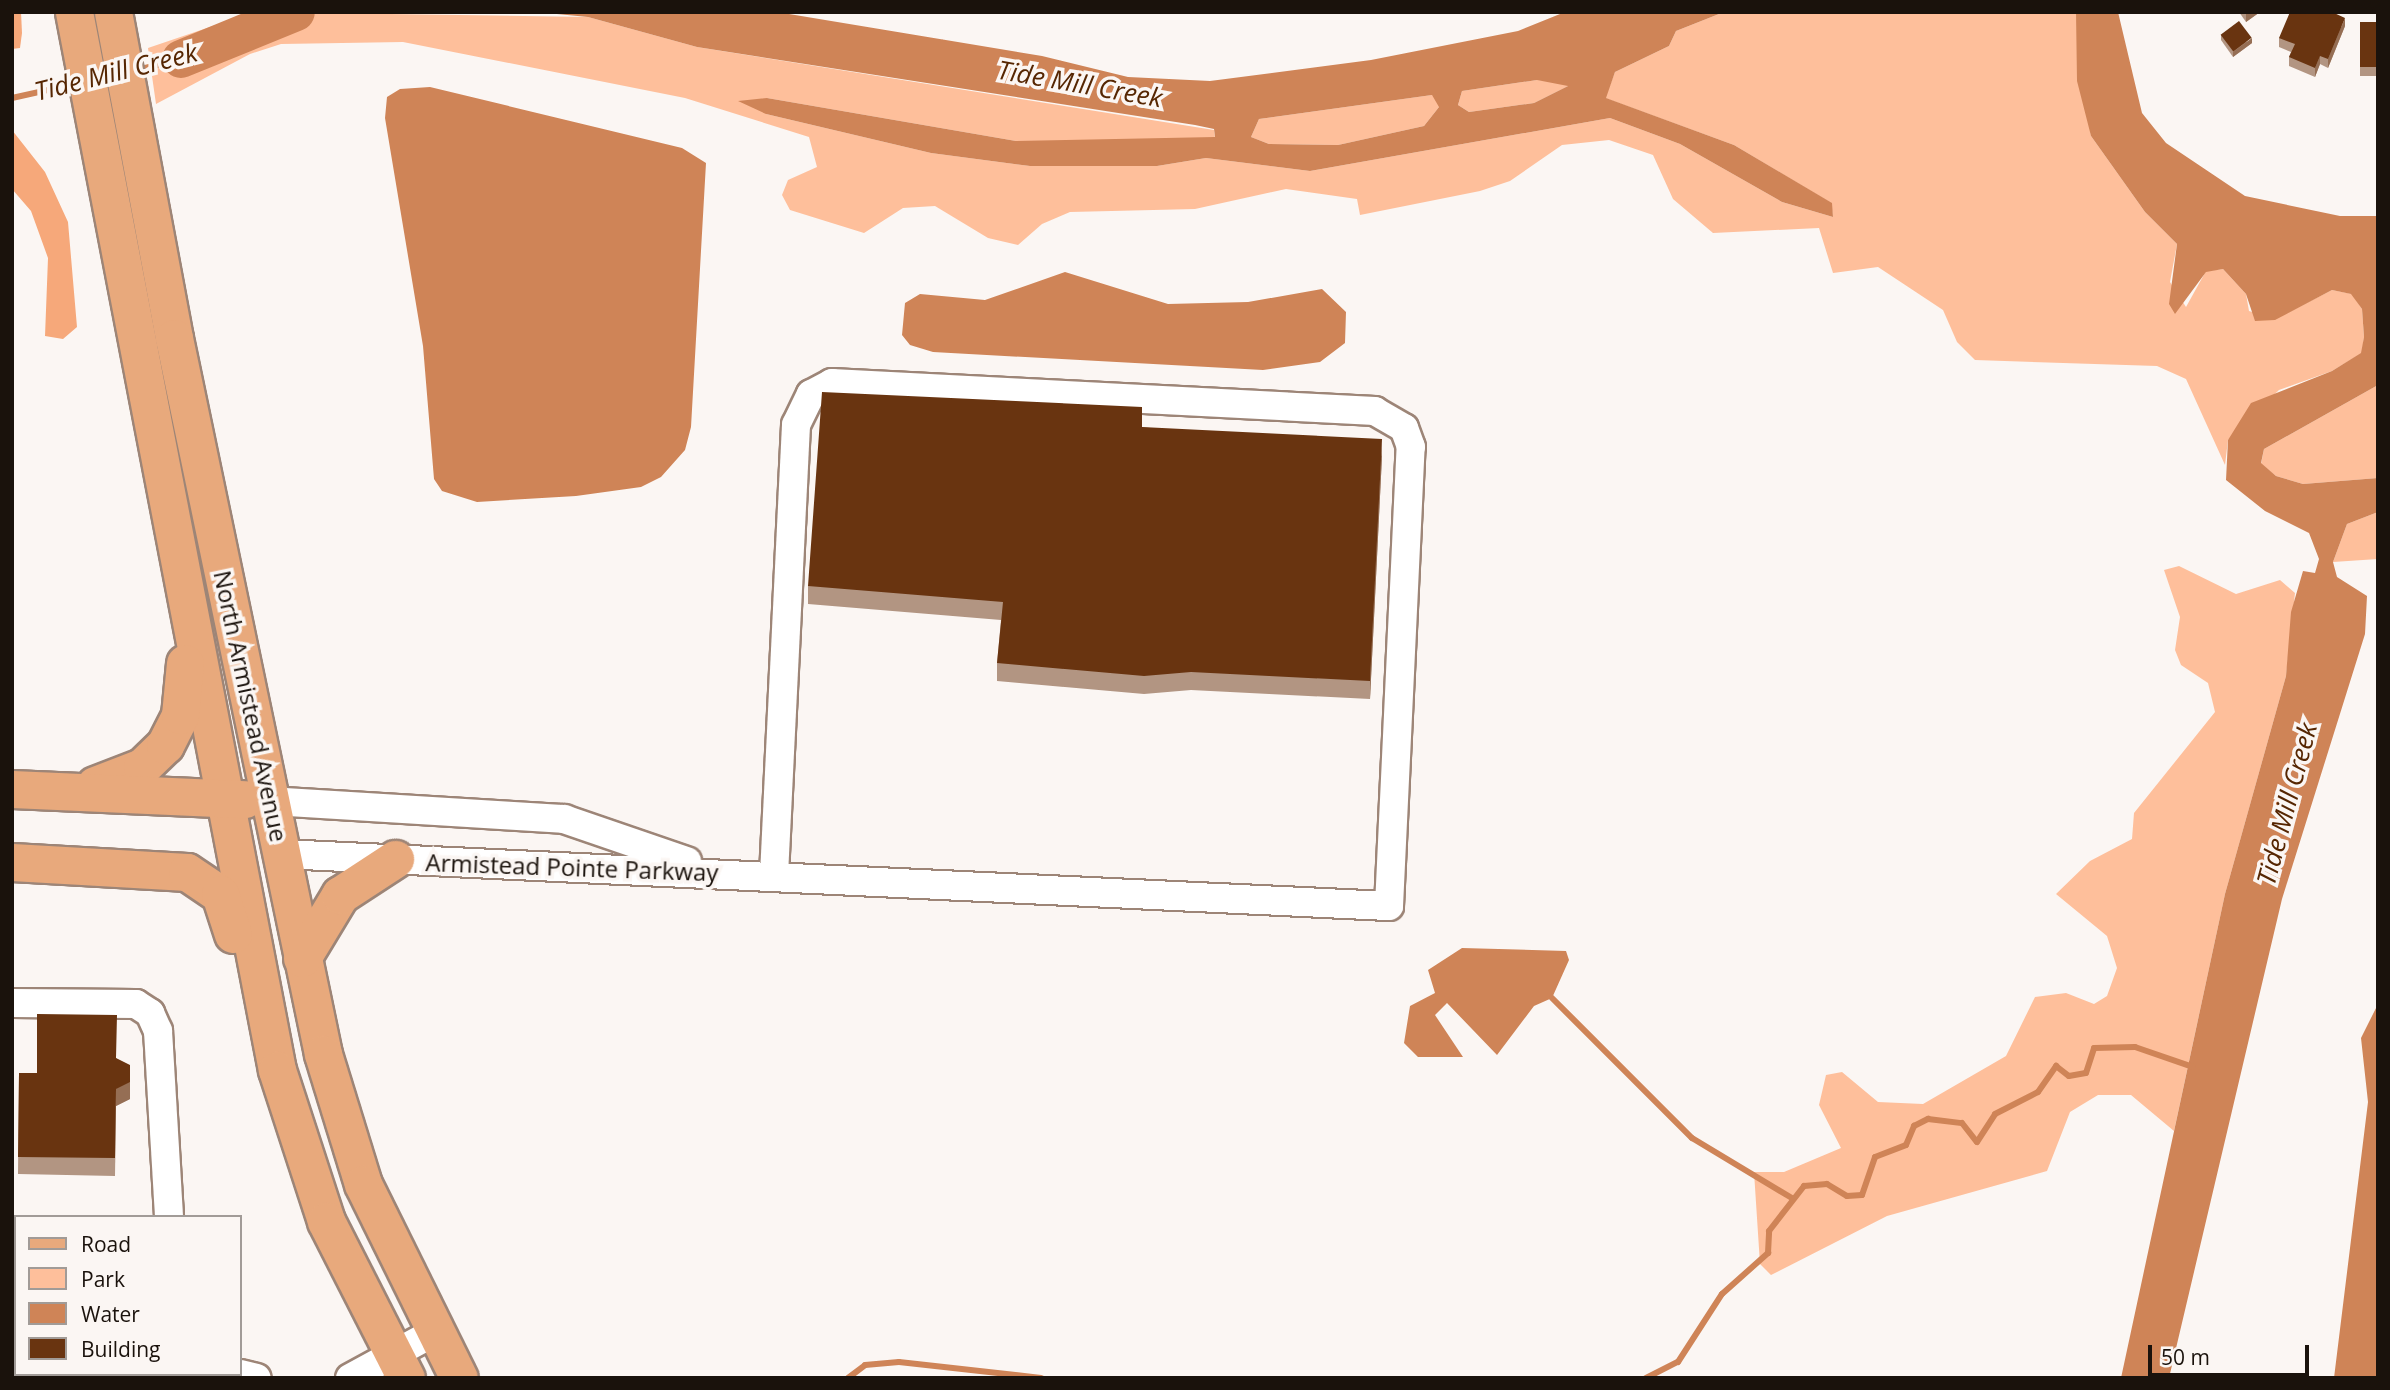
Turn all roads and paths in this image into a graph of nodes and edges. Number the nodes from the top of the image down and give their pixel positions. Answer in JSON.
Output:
{"nodes":[{"id":1,"x":75,"y":12,"type":"edge"},
{"id":2,"x":114,"y":12,"type":"edge"},
{"id":3,"x":183,"y":379,"type":"junction"},
{"id":4,"x":144,"y":386,"type":"junction"},
{"id":5,"x":188,"y":614,"type":"junction"},
{"id":6,"x":12,"y":789,"type":"edge"},
{"id":7,"x":73,"y":792,"type":"junction"},
{"id":8,"x":222,"y":797,"type":"junction"},
{"id":9,"x":270,"y":801,"type":"junction"},
{"id":10,"x":12,"y":846,"type":"edge"},
{"id":11,"x":233,"y":853,"type":"junction"},
{"id":12,"x":281,"y":854,"type":"junction"},
{"id":13,"x":396,"y":859,"type":"junction"},
{"id":14,"x":12,"y":862,"type":"edge"},
{"id":15,"x":730,"y":873,"type":"junction"},
{"id":16,"x":774,"y":876,"type":"junction"},
{"id":17,"x":302,"y":958,"type":"junction"},
{"id":18,"x":261,"y":999,"type":"junction"},
{"id":19,"x":22,"y":1002,"type":"edge"},
{"id":20,"x":169,"y":1215,"type":"edge"},
{"id":21,"x":433,"y":1333,"type":"junction"},
{"id":22,"x":399,"y":1367,"type":"edge"},
{"id":23,"x":350,"y":1378,"type":"edge"},
{"id":24,"x":459,"y":1378,"type":"edge"}],
"edges":[{"from":1,"to":4,"type":"main road","name":"North Armistead Avenue"},
{"from":2,"to":3,"type":"main road","name":"North Armistead Avenue"},
{"from":3,"to":4,"type":"street"},
{"from":3,"to":9,"type":"main road","name":"North Armistead Avenue"},
{"from":4,"to":5,"type":"main road","name":"North Armistead Avenue"},
{"from":5,"to":7,"type":"main road"},
{"from":5,"to":8,"type":"main road","name":"North Armistead Avenue"},
{"from":6,"to":7,"type":"main road"},
{"from":7,"to":8,"type":"main road"},
{"from":8,"to":9,"type":"main road"},
{"from":8,"to":11,"type":"main road","name":"North Armistead Avenue"},
{"from":9,"to":12,"type":"main road","name":"North Armistead Avenue"},
{"from":9,"to":15,"type":"street","name":"Armistead Pointe Parkway"},
{"from":10,"to":11,"type":"main road"},
{"from":11,"to":12,"type":"main road"},
{"from":11,"to":18,"type":"main road","name":"North Armistead Avenue"},
{"from":12,"to":13,"type":"street","name":"Armistead Pointe Parkway"},
{"from":12,"to":17,"type":"main road","name":"North Armistead Avenue"},
{"from":13,"to":15,"type":"street","name":"Armistead Pointe Parkway"},
{"from":13,"to":17,"type":"main road"},
{"from":14,"to":18,"type":"main road"},
{"from":15,"to":16,"type":"street"},
{"from":16,"to":16,"type":"street"},
{"from":17,"to":21,"type":"main road","name":"North Armistead Avenue"},
{"from":18,"to":22,"type":"main road","name":"North Armistead Avenue"},
{"from":19,"to":20,"type":"street"},
{"from":21,"to":22,"type":"street"},
{"from":21,"to":24,"type":"main road","name":"North Armistead Avenue"},
{"from":22,"to":23,"type":"street"}]}
